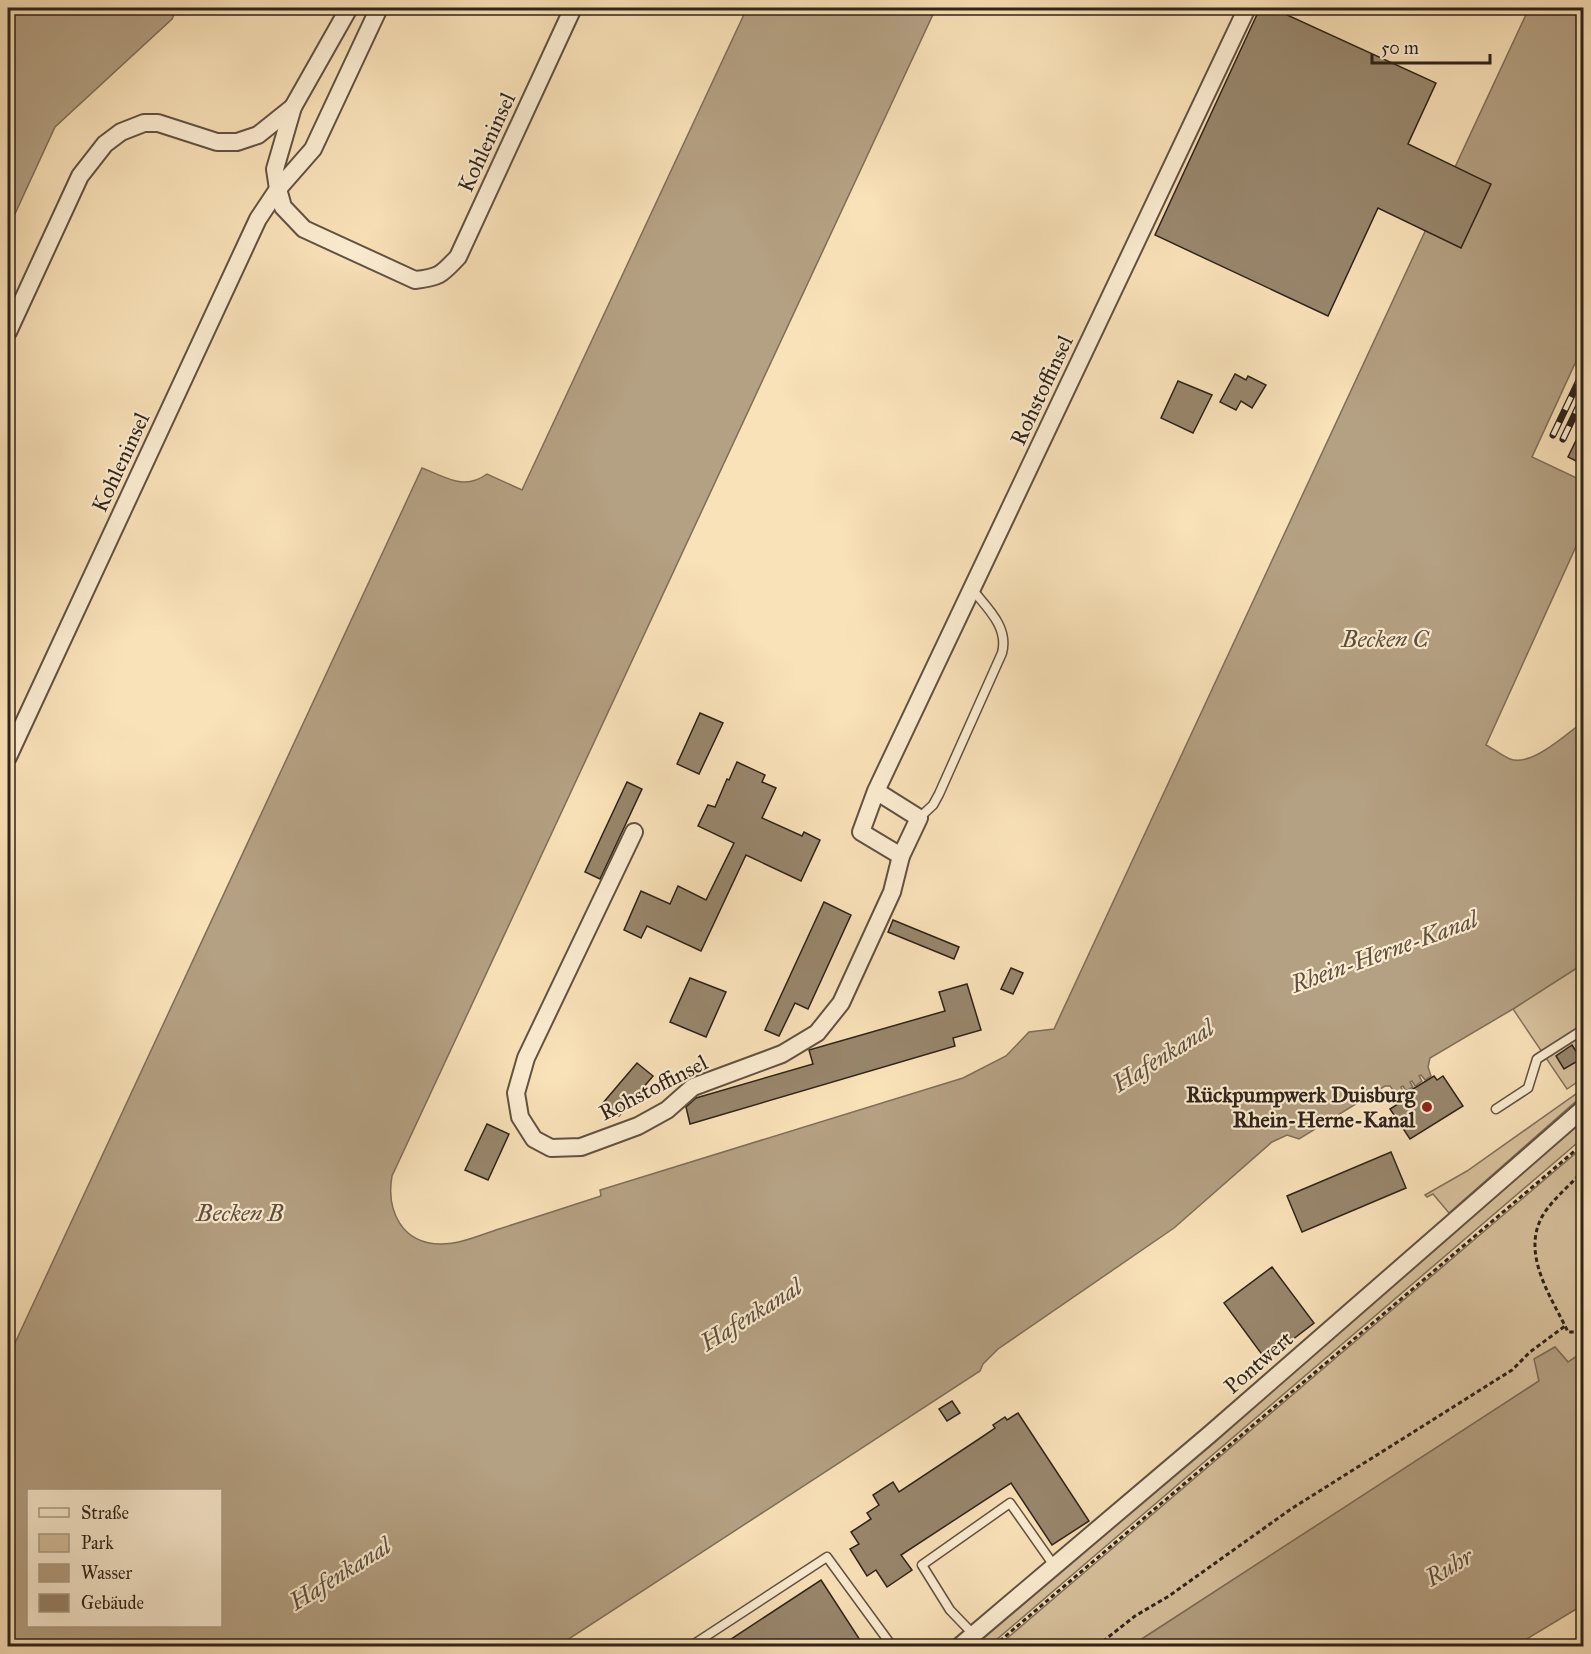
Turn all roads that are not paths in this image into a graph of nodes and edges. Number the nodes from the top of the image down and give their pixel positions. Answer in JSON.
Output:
{"nodes":[{"id":1,"x":379,"y":8,"type":"edge"},
{"id":2,"x":573,"y":8,"type":"edge"},
{"id":3,"x":1247,"y":8,"type":"edge"},
{"id":4,"x":347,"y":12,"type":"edge"},
{"id":5,"x":372,"y":23,"type":"junction"},
{"id":6,"x":293,"y":107,"type":"junction"},
{"id":7,"x":278,"y":189,"type":"junction"},
{"id":8,"x":8,"y":332,"type":"edge"},
{"id":9,"x":971,"y":589,"type":"junction"},
{"id":10,"x":8,"y":758,"type":"edge"},
{"id":11,"x":876,"y":791,"type":"junction"},
{"id":12,"x":919,"y":818,"type":"junction"},
{"id":13,"x":634,"y":832,"type":"dead end"},
{"id":14,"x":901,"y":856,"type":"junction"},
{"id":15,"x":1584,"y":1029,"type":"edge"},
{"id":16,"x":1584,"y":1108,"type":"edge"},
{"id":17,"x":1496,"y":1109,"type":"dead end"},
{"id":18,"x":1055,"y":1567,"type":"junction"},
{"id":19,"x":974,"y":1635,"type":"junction"},
{"id":20,"x":691,"y":1647,"type":"edge"},
{"id":21,"x":892,"y":1647,"type":"edge"},
{"id":22,"x":960,"y":1647,"type":"edge"}],
"edges":[{"from":1,"to":5,"type":"street","name":"Kohleninsel"},
{"from":2,"to":7,"type":"street","name":"Kohleninsel"},
{"from":3,"to":9,"type":"street","name":"Rohstoffinsel"},
{"from":4,"to":5,"type":"street"},
{"from":4,"to":6,"type":"street","name":"Kohleninsel"},
{"from":5,"to":7,"type":"street","name":"Kohleninsel"},
{"from":6,"to":7,"type":"street","name":"Kohleninsel"},
{"from":6,"to":8,"type":"street","name":"Kohleninsel"},
{"from":7,"to":10,"type":"street","name":"Kohleninsel"},
{"from":9,"to":11,"type":"street","name":"Rohstoffinsel"},
{"from":9,"to":12,"type":"lane"},
{"from":11,"to":12,"type":"street"},
{"from":11,"to":14,"type":"street","name":"Rohstoffinsel"},
{"from":12,"to":14,"type":"street","name":"Rohstoffinsel"},
{"from":13,"to":14,"type":"street","name":"Rohstoffinsel"},
{"from":15,"to":17,"type":"lane"},
{"from":16,"to":18,"type":"street","name":"Pontwert"},
{"from":18,"to":19,"type":"street","name":"Pontwert"},
{"from":18,"to":19,"type":"lane"},
{"from":19,"to":22,"type":"street","name":"Pontwert"},
{"from":20,"to":21,"type":"lane"}]}
